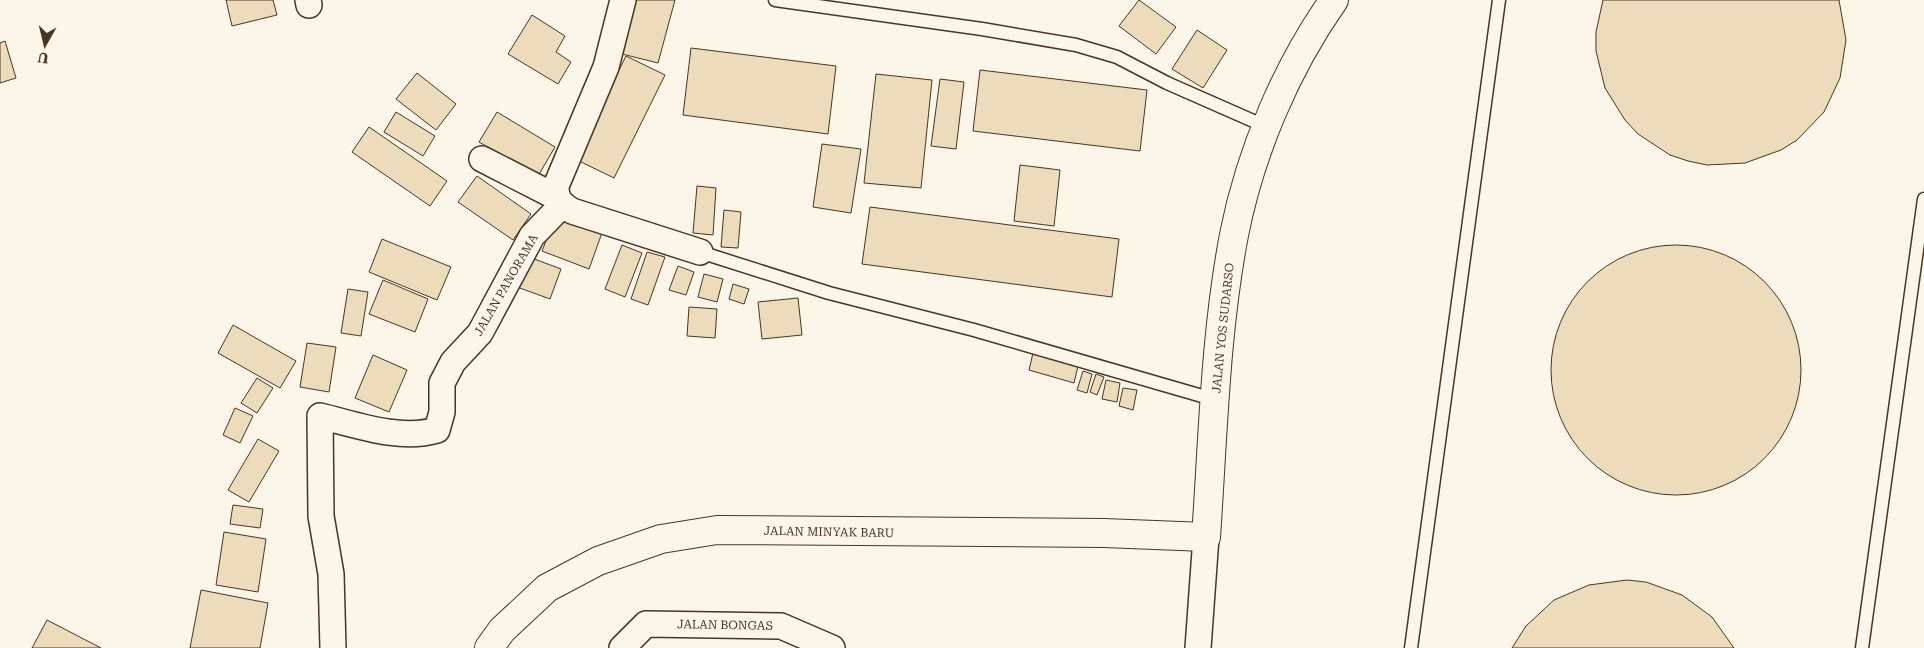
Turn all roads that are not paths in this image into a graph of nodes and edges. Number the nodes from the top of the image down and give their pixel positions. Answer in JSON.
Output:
{"nodes":[{"id":1,"x":623,"y":0,"type":"edge"},
{"id":2,"x":775,"y":0,"type":"edge"},
{"id":3,"x":1334,"y":0,"type":"edge"},
{"id":4,"x":1500,"y":0,"type":"edge"},
{"id":5,"x":1267,"y":127,"type":"junction"},
{"id":6,"x":482,"y":159,"type":"dead end"},
{"id":7,"x":1924,"y":199,"type":"edge"},
{"id":8,"x":559,"y":201,"type":"junction"},
{"id":9,"x":700,"y":252,"type":"joint"},
{"id":10,"x":1216,"y":400,"type":"junction"},
{"id":11,"x":1206,"y":536,"type":"junction"},
{"id":12,"x":333,"y":648,"type":"edge"},
{"id":13,"x":488,"y":648,"type":"edge"},
{"id":14,"x":622,"y":648,"type":"edge"},
{"id":15,"x":832,"y":648,"type":"edge"},
{"id":16,"x":1198,"y":648,"type":"edge"},
{"id":17,"x":1411,"y":648,"type":"edge"},
{"id":18,"x":1862,"y":648,"type":"edge"}],
"edges":[{"from":1,"to":8,"type":"street"},
{"from":2,"to":5,"type":"lane"},
{"from":3,"to":5,"type":"main road","name":"JALAN YOS SUDARSO"},
{"from":4,"to":17,"type":"lane"},
{"from":5,"to":10,"type":"main road","name":"JALAN YOS SUDARSO"},
{"from":6,"to":8,"type":"street"},
{"from":7,"to":18,"type":"lane"},
{"from":8,"to":9,"type":"street"},
{"from":8,"to":12,"type":"street","name":"JALAN PANORAMA"},
{"from":9,"to":10,"type":"lane"},
{"from":10,"to":11,"type":"main road","name":"JALAN YOS SUDARSO"},
{"from":11,"to":13,"type":"main road","name":"JALAN MINYAK BARU"},
{"from":11,"to":16,"type":"street","name":"JALAN YOS SUDARSO"},
{"from":14,"to":15,"type":"street","name":"JALAN BONGAS"}]}
